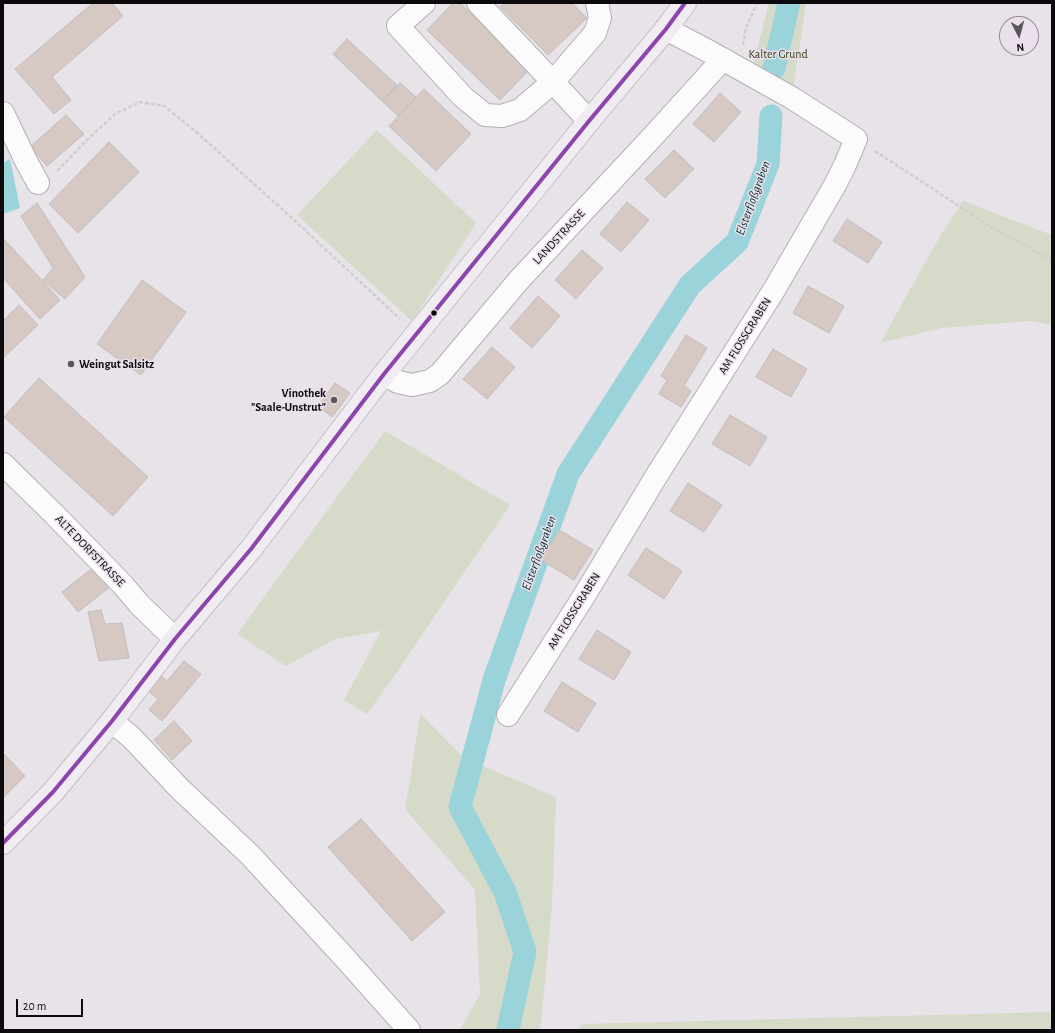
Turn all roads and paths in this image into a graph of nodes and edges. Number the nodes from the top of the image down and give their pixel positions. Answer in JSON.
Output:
{"nodes":[{"id":1,"x":424,"y":3,"type":"edge"},
{"id":2,"x":478,"y":3,"type":"edge"},
{"id":3,"x":597,"y":3,"type":"edge"},
{"id":4,"x":685,"y":3,"type":"edge"},
{"id":5,"x":757,"y":3,"type":"edge"},
{"id":6,"x":666,"y":29,"type":"junction"},
{"id":7,"x":730,"y":63,"type":"junction"},
{"id":8,"x":553,"y":82,"type":"junction"},
{"id":9,"x":3,"y":112,"type":"edge"},
{"id":10,"x":589,"y":121,"type":"junction"},
{"id":11,"x":856,"y":139,"type":"junction"},
{"id":12,"x":38,"y":183,"type":"joint"},
{"id":13,"x":1052,"y":260,"type":"edge"},
{"id":14,"x":417,"y":334,"type":"junction"},
{"id":15,"x":384,"y":374,"type":"junction"},
{"id":16,"x":3,"y":464,"type":"edge"},
{"id":17,"x":175,"y":639,"type":"junction"},
{"id":18,"x":508,"y":715,"type":"dead end"},
{"id":19,"x":112,"y":721,"type":"junction"},
{"id":20,"x":3,"y":843,"type":"edge"},
{"id":21,"x":409,"y":1030,"type":"edge"}],
"edges":[{"from":1,"to":8,"type":"street"},
{"from":2,"to":8,"type":"street"},
{"from":3,"to":8,"type":"street"},
{"from":4,"to":6,"type":"main road"},
{"from":5,"to":7,"type":"path"},
{"from":6,"to":7,"type":"street"},
{"from":6,"to":10,"type":"main road"},
{"from":7,"to":11,"type":"street"},
{"from":7,"to":15,"type":"street","name":"LANDSTRASSE"},
{"from":8,"to":10,"type":"street"},
{"from":9,"to":12,"type":"street"},
{"from":10,"to":14,"type":"main road"},
{"from":11,"to":13,"type":"path"},
{"from":11,"to":18,"type":"street","name":"AM FLOSSGRABEN"},
{"from":12,"to":14,"type":"path"},
{"from":14,"to":15,"type":"main road"},
{"from":15,"to":17,"type":"main road"},
{"from":16,"to":17,"type":"street","name":"ALTE DORFSTRASSE"},
{"from":17,"to":19,"type":"main road"},
{"from":19,"to":20,"type":"main road"},
{"from":19,"to":21,"type":"street"}]}
